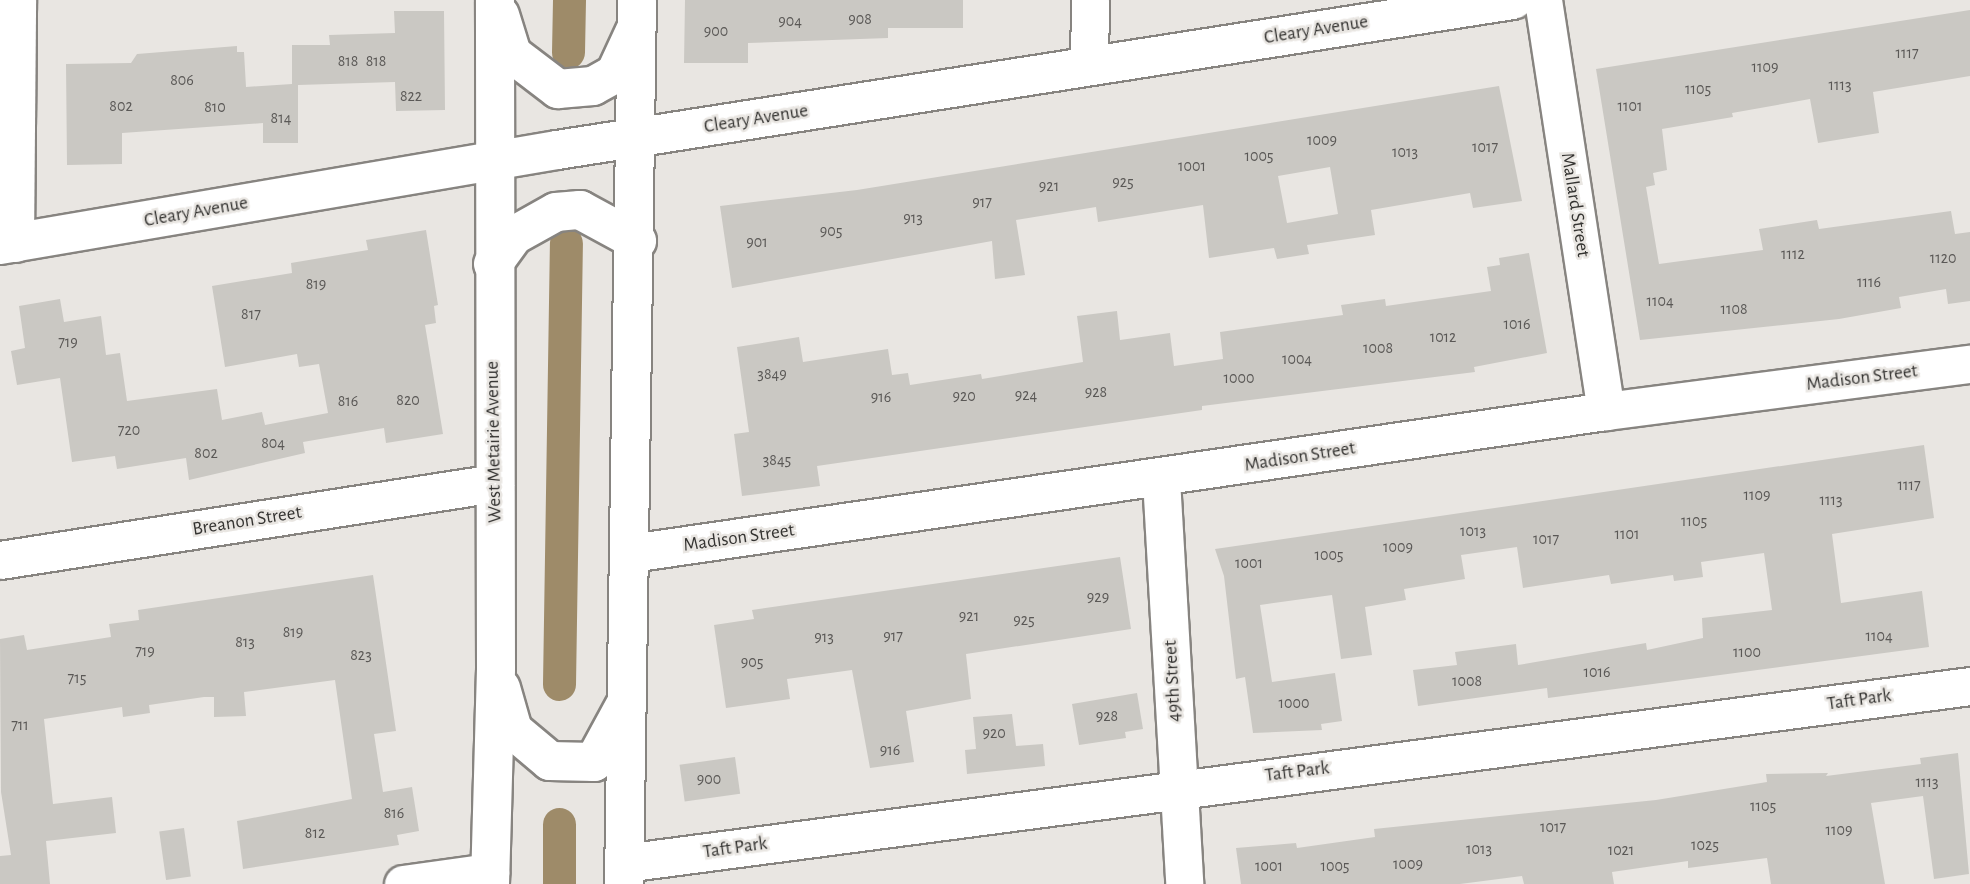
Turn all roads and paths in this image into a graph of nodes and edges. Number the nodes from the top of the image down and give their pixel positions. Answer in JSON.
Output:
{"nodes":[{"id":1,"x":17,"y":0,"type":"edge"},
{"id":2,"x":495,"y":0,"type":"edge"},
{"id":3,"x":1090,"y":0,"type":"edge"},
{"id":4,"x":1513,"y":0,"type":"edge"},
{"id":5,"x":1543,"y":0,"type":"edge"},
{"id":6,"x":637,"y":14,"type":"edge"},
{"id":7,"x":1089,"y":65,"type":"junction"},
{"id":8,"x":637,"y":138,"type":"junction"},
{"id":9,"x":492,"y":162,"type":"junction"},
{"id":10,"x":637,"y":241,"type":"junction"},
{"id":11,"x":8,"y":244,"type":"edge"},
{"id":12,"x":493,"y":264,"type":"junction"},
{"id":13,"x":1970,"y":363,"type":"edge"},
{"id":14,"x":1606,"y":411,"type":"junction"},
{"id":15,"x":1161,"y":479,"type":"junction"},
{"id":16,"x":495,"y":483,"type":"junction"},
{"id":17,"x":631,"y":553,"type":"junction"},
{"id":18,"x":0,"y":560,"type":"edge"},
{"id":19,"x":496,"y":669,"type":"junction"},
{"id":20,"x":1970,"y":686,"type":"edge"},
{"id":21,"x":628,"y":698,"type":"junction"},
{"id":22,"x":1179,"y":786,"type":"junction"},
{"id":23,"x":624,"y":873,"type":"edge"},
{"id":24,"x":490,"y":878,"type":"edge"},
{"id":25,"x":402,"y":884,"type":"edge"},
{"id":26,"x":1184,"y":884,"type":"edge"}],
"edges":[{"from":1,"to":11,"type":"street"},
{"from":2,"to":6,"type":"main road"},
{"from":2,"to":9,"type":"main road","name":"West Metairie Avenue"},
{"from":3,"to":7,"type":"street"},
{"from":4,"to":7,"type":"main road","name":"Cleary Avenue"},
{"from":5,"to":14,"type":"street","name":"Mallard Street"},
{"from":6,"to":8,"type":"main road"},
{"from":7,"to":8,"type":"main road","name":"Cleary Avenue"},
{"from":8,"to":9,"type":"main road","name":"Cleary Avenue"},
{"from":8,"to":10,"type":"main road"},
{"from":9,"to":11,"type":"main road","name":"Cleary Avenue"},
{"from":9,"to":12,"type":"main road","name":"West Metairie Avenue"},
{"from":10,"to":12,"type":"main road"},
{"from":10,"to":17,"type":"main road"},
{"from":12,"to":16,"type":"main road","name":"West Metairie Avenue"},
{"from":13,"to":14,"type":"street","name":"Madison Street"},
{"from":14,"to":15,"type":"street","name":"Madison Street"},
{"from":15,"to":17,"type":"street","name":"Madison Street"},
{"from":15,"to":22,"type":"street","name":"49th Street"},
{"from":16,"to":18,"type":"street","name":"Breanon Street"},
{"from":16,"to":19,"type":"main road","name":"West Metairie Avenue"},
{"from":17,"to":21,"type":"main road"},
{"from":19,"to":21,"type":"main road"},
{"from":19,"to":24,"type":"main road","name":"West Metairie Avenue"},
{"from":20,"to":22,"type":"street","name":"Taft Park"},
{"from":21,"to":23,"type":"main road"},
{"from":22,"to":23,"type":"street","name":"Taft Park"},
{"from":22,"to":26,"type":"street","name":"49th Street"},
{"from":24,"to":25,"type":"street"}]}
